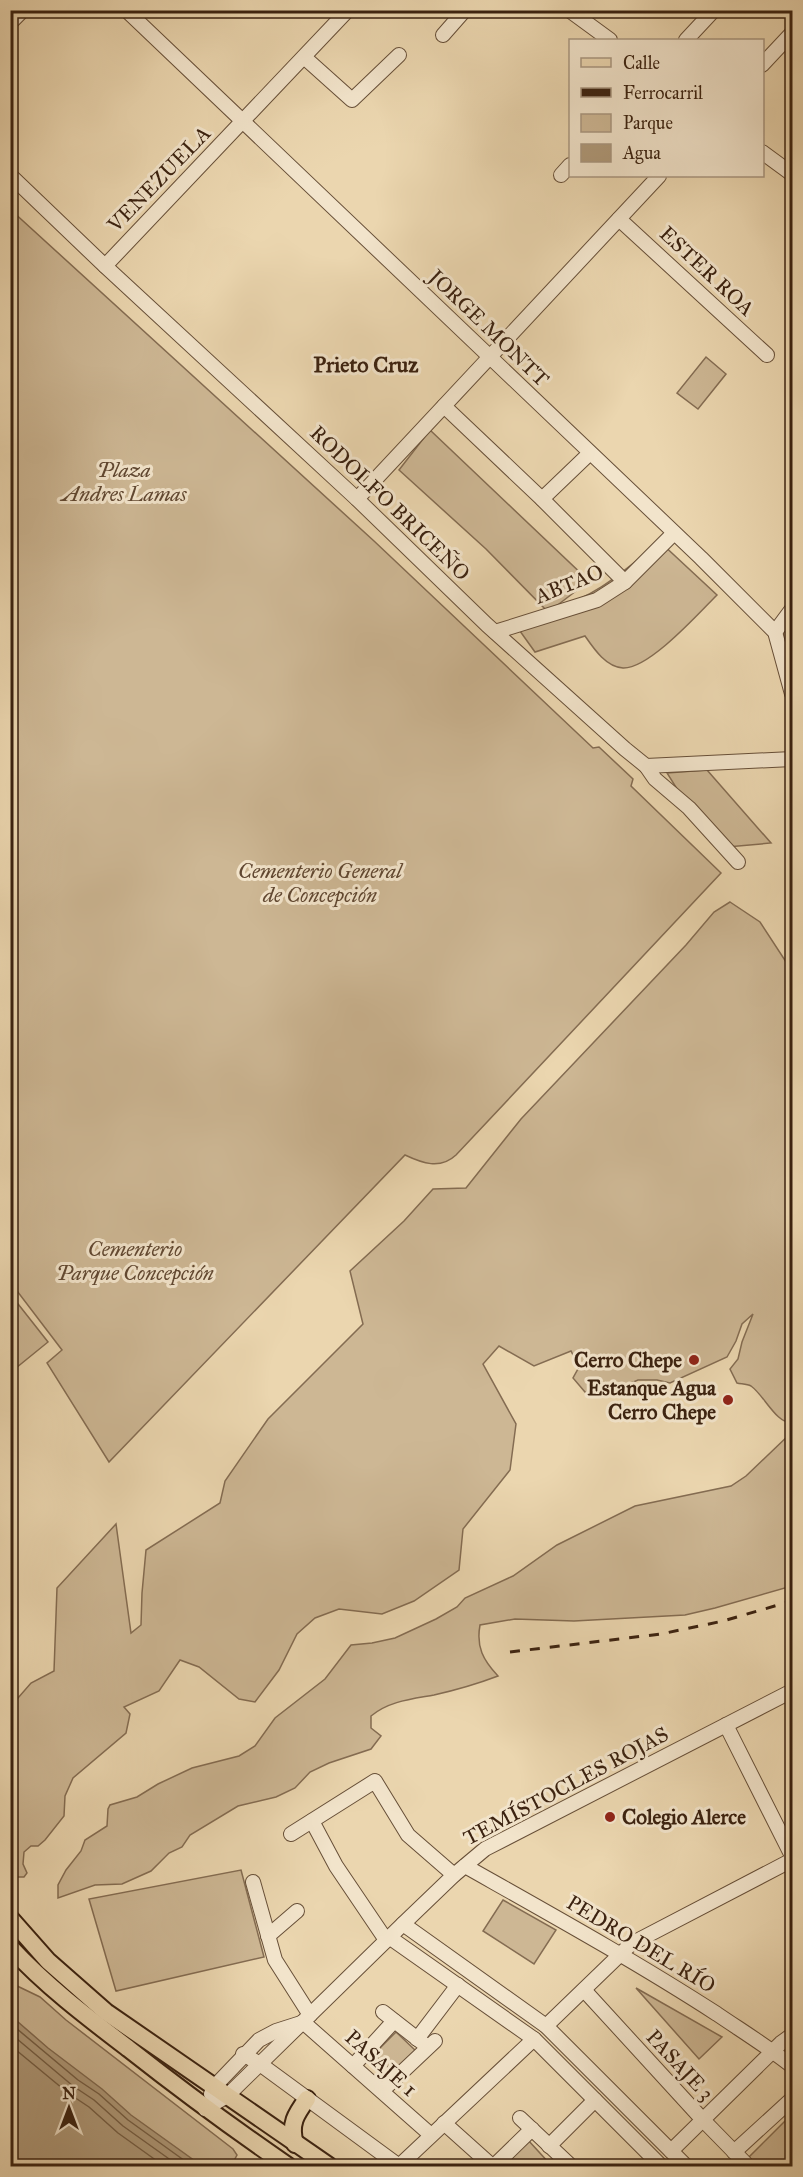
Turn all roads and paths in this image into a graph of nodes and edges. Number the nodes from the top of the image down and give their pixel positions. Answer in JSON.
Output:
{"nodes":[{"id":1,"x":23,"y":10,"type":"edge"},
{"id":2,"x":126,"y":10,"type":"edge"},
{"id":3,"x":348,"y":10,"type":"edge"},
{"id":4,"x":465,"y":10,"type":"edge"},
{"id":5,"x":569,"y":10,"type":"edge"},
{"id":6,"x":714,"y":10,"type":"edge"},
{"id":7,"x":10,"y":23,"type":"edge"},
{"id":8,"x":792,"y":33,"type":"edge"},
{"id":9,"x":443,"y":35,"type":"dead end"},
{"id":10,"x":609,"y":39,"type":"edge"},
{"id":11,"x":687,"y":39,"type":"edge"},
{"id":12,"x":399,"y":55,"type":"dead end"},
{"id":13,"x":304,"y":57,"type":"junction"},
{"id":14,"x":764,"y":63,"type":"edge"},
{"id":15,"x":243,"y":122,"type":"junction"},
{"id":16,"x":764,"y":154,"type":"edge"},
{"id":17,"x":792,"y":174,"type":"edge"},
{"id":18,"x":10,"y":175,"type":"edge"},
{"id":19,"x":658,"y":177,"type":"edge"},
{"id":20,"x":619,"y":219,"type":"junction"},
{"id":21,"x":105,"y":266,"type":"junction"},
{"id":22,"x":767,"y":355,"type":"dead end"},
{"id":23,"x":490,"y":357,"type":"junction"},
{"id":24,"x":444,"y":406,"type":"junction"},
{"id":25,"x":590,"y":453,"type":"junction"},
{"id":26,"x":357,"y":499,"type":"junction"},
{"id":27,"x":542,"y":499,"type":"junction"},
{"id":28,"x":674,"y":532,"type":"junction"},
{"id":29,"x":625,"y":582,"type":"junction"},
{"id":30,"x":792,"y":609,"type":"edge"},
{"id":31,"x":495,"y":632,"type":"junction"},
{"id":32,"x":775,"y":632,"type":"junction"},
{"id":33,"x":792,"y":694,"type":"edge"},
{"id":34,"x":792,"y":759,"type":"edge"},
{"id":35,"x":646,"y":766,"type":"junction"},
{"id":36,"x":738,"y":862,"type":"dead end"},
{"id":37,"x":792,"y":1691,"type":"edge"},
{"id":38,"x":726,"y":1725,"type":"junction"},
{"id":39,"x":312,"y":1821,"type":"junction"},
{"id":40,"x":291,"y":1834,"type":"dead end"},
{"id":41,"x":792,"y":1858,"type":"edge"},
{"id":42,"x":465,"y":1866,"type":"junction"},
{"id":43,"x":453,"y":1875,"type":"junction"},
{"id":44,"x":253,"y":1882,"type":"dead end"},
{"id":45,"x":297,"y":1911,"type":"dead end"},
{"id":46,"x":10,"y":1918,"type":"edge"},
{"id":47,"x":403,"y":1924,"type":"junction"},
{"id":48,"x":268,"y":1936,"type":"junction"},
{"id":49,"x":388,"y":1938,"type":"junction"},
{"id":50,"x":10,"y":1947,"type":"edge"},
{"id":51,"x":620,"y":1954,"type":"junction"},
{"id":52,"x":458,"y":1985,"type":"junction"},
{"id":53,"x":584,"y":1990,"type":"junction"},
{"id":54,"x":382,"y":2012,"type":"dead end"},
{"id":55,"x":307,"y":2019,"type":"junction"},
{"id":56,"x":394,"y":2021,"type":"junction"},
{"id":57,"x":546,"y":2026,"type":"junction"},
{"id":58,"x":792,"y":2035,"type":"edge"},
{"id":59,"x":534,"y":2039,"type":"junction"},
{"id":60,"x":427,"y":2042,"type":"junction"},
{"id":61,"x":773,"y":2051,"type":"junction"},
{"id":62,"x":243,"y":2054,"type":"junction"},
{"id":63,"x":260,"y":2064,"type":"junction"},
{"id":64,"x":353,"y":2066,"type":"junction"},
{"id":65,"x":792,"y":2066,"type":"edge"},
{"id":66,"x":382,"y":2091,"type":"junction"},
{"id":67,"x":221,"y":2092,"type":"junction"},
{"id":68,"x":307,"y":2099,"type":"junction"},
{"id":69,"x":792,"y":2099,"type":"edge"},
{"id":70,"x":595,"y":2100,"type":"junction"},
{"id":71,"x":205,"y":2109,"type":"junction"},
{"id":72,"x":520,"y":2118,"type":"dead end"},
{"id":73,"x":703,"y":2120,"type":"junction"},
{"id":74,"x":444,"y":2123,"type":"junction"},
{"id":75,"x":532,"y":2129,"type":"junction"},
{"id":76,"x":431,"y":2135,"type":"junction"},
{"id":77,"x":295,"y":2144,"type":"junction"},
{"id":78,"x":549,"y":2146,"type":"junction"},
{"id":79,"x":671,"y":2151,"type":"junction"},
{"id":80,"x":734,"y":2152,"type":"junction"},
{"id":81,"x":566,"y":2165,"type":"edge"},
{"id":82,"x":288,"y":2166,"type":"edge"},
{"id":83,"x":329,"y":2166,"type":"edge"},
{"id":84,"x":399,"y":2166,"type":"edge"},
{"id":85,"x":493,"y":2166,"type":"edge"},
{"id":86,"x":658,"y":2166,"type":"edge"},
{"id":87,"x":686,"y":2166,"type":"edge"},
{"id":88,"x":748,"y":2166,"type":"edge"}],
"edges":[{"from":1,"to":7,"type":"street"},
{"from":2,"to":15,"type":"street","name":"JORGE MONTT"},
{"from":3,"to":13,"type":"street","name":"VENEZUELA"},
{"from":4,"to":9,"type":"street"},
{"from":5,"to":10,"type":"street"},
{"from":6,"to":11,"type":"street"},
{"from":8,"to":14,"type":"street"},
{"from":12,"to":13,"type":"street"},
{"from":13,"to":15,"type":"street","name":"VENEZUELA"},
{"from":15,"to":21,"type":"street","name":"VENEZUELA"},
{"from":15,"to":23,"type":"street","name":"JORGE MONTT"},
{"from":16,"to":17,"type":"street"},
{"from":18,"to":21,"type":"street","name":"RODOLFO BRICEÑO"},
{"from":19,"to":20,"type":"street"},
{"from":20,"to":22,"type":"street","name":"ESTER ROA"},
{"from":20,"to":23,"type":"street"},
{"from":21,"to":26,"type":"street","name":"RODOLFO BRICEÑO"},
{"from":23,"to":24,"type":"street"},
{"from":23,"to":25,"type":"street","name":"JORGE MONTT"},
{"from":24,"to":26,"type":"street"},
{"from":24,"to":27,"type":"street"},
{"from":25,"to":27,"type":"street"},
{"from":25,"to":28,"type":"street","name":"JORGE MONTT"},
{"from":26,"to":31,"type":"street","name":"RODOLFO BRICEÑO"},
{"from":27,"to":29,"type":"street"},
{"from":28,"to":29,"type":"street","name":"ABTAO"},
{"from":28,"to":32,"type":"street","name":"JORGE MONTT"},
{"from":29,"to":31,"type":"street","name":"ABTAO"},
{"from":30,"to":32,"type":"street"},
{"from":31,"to":35,"type":"street","name":"RODOLFO BRICEÑO"},
{"from":32,"to":33,"type":"street","name":"JORGE MONTT"},
{"from":34,"to":35,"type":"street"},
{"from":35,"to":36,"type":"street","name":"RODOLFO BRICEÑO"},
{"from":37,"to":38,"type":"street","name":"TEMÍSTOCLES ROJAS"},
{"from":38,"to":41,"type":"street"},
{"from":38,"to":42,"type":"street","name":"TEMÍSTOCLES ROJAS"},
{"from":39,"to":40,"type":"street"},
{"from":39,"to":43,"type":"street"},
{"from":39,"to":49,"type":"street"},
{"from":41,"to":51,"type":"street"},
{"from":42,"to":43,"type":"street","name":"TEMÍSTOCLES ROJAS"},
{"from":42,"to":51,"type":"street","name":"PEDRO DEL RÍO"},
{"from":43,"to":47,"type":"street","name":"TEMÍSTOCLES ROJAS"},
{"from":44,"to":48,"type":"street","name":"PASAJE 1"},
{"from":45,"to":48,"type":"street"},
{"from":46,"to":67,"type":"main road"},
{"from":47,"to":49,"type":"street","name":"TEMÍSTOCLES ROJAS"},
{"from":47,"to":57,"type":"street"},
{"from":48,"to":55,"type":"street","name":"PASAJE 1"},
{"from":49,"to":52,"type":"street"},
{"from":49,"to":55,"type":"street","name":"TEMÍSTOCLES ROJAS"},
{"from":50,"to":71,"type":"main road"},
{"from":51,"to":53,"type":"street"},
{"from":51,"to":61,"type":"street","name":"PEDRO DEL RÍO"},
{"from":52,"to":59,"type":"street"},
{"from":52,"to":60,"type":"street"},
{"from":53,"to":57,"type":"street"},
{"from":53,"to":73,"type":"street","name":"PASAJE 3"},
{"from":54,"to":56,"type":"street"},
{"from":55,"to":62,"type":"street","name":"TEMÍSTOCLES ROJAS"},
{"from":55,"to":63,"type":"street","name":"TEMÍSTOCLES ROJAS"},
{"from":55,"to":64,"type":"street","name":"PASAJE 1"},
{"from":56,"to":60,"type":"street"},
{"from":56,"to":64,"type":"street"},
{"from":57,"to":79,"type":"street"},
{"from":58,"to":61,"type":"street"},
{"from":59,"to":70,"type":"street"},
{"from":59,"to":74,"type":"street"},
{"from":60,"to":66,"type":"street"},
{"from":61,"to":65,"type":"street","name":"PEDRO DEL RÍO"},
{"from":61,"to":73,"type":"street"},
{"from":62,"to":63,"type":"street"},
{"from":62,"to":67,"type":"street","name":"TEMÍSTOCLES ROJAS"},
{"from":63,"to":67,"type":"street","name":"TEMÍSTOCLES ROJAS"},
{"from":63,"to":68,"type":"street"},
{"from":64,"to":66,"type":"street","name":"PASAJE 1"},
{"from":66,"to":76,"type":"street","name":"PASAJE 1"},
{"from":67,"to":71,"type":"street","name":"TEMÍSTOCLES ROJAS"},
{"from":67,"to":77,"type":"main road"},
{"from":68,"to":77,"type":"main road"},
{"from":68,"to":84,"type":"street"},
{"from":69,"to":80,"type":"street"},
{"from":70,"to":78,"type":"street"},
{"from":70,"to":86,"type":"street"},
{"from":71,"to":82,"type":"main road"},
{"from":72,"to":75,"type":"street"},
{"from":73,"to":79,"type":"street"},
{"from":73,"to":80,"type":"street","name":"PASAJE 3"},
{"from":74,"to":76,"type":"street"},
{"from":74,"to":85,"type":"street"},
{"from":75,"to":78,"type":"street"},
{"from":75,"to":85,"type":"street"},
{"from":76,"to":84,"type":"street"},
{"from":77,"to":83,"type":"main road"},
{"from":78,"to":81,"type":"street"},
{"from":79,"to":87,"type":"street"},
{"from":80,"to":88,"type":"street","name":"PASAJE 3"}]}
